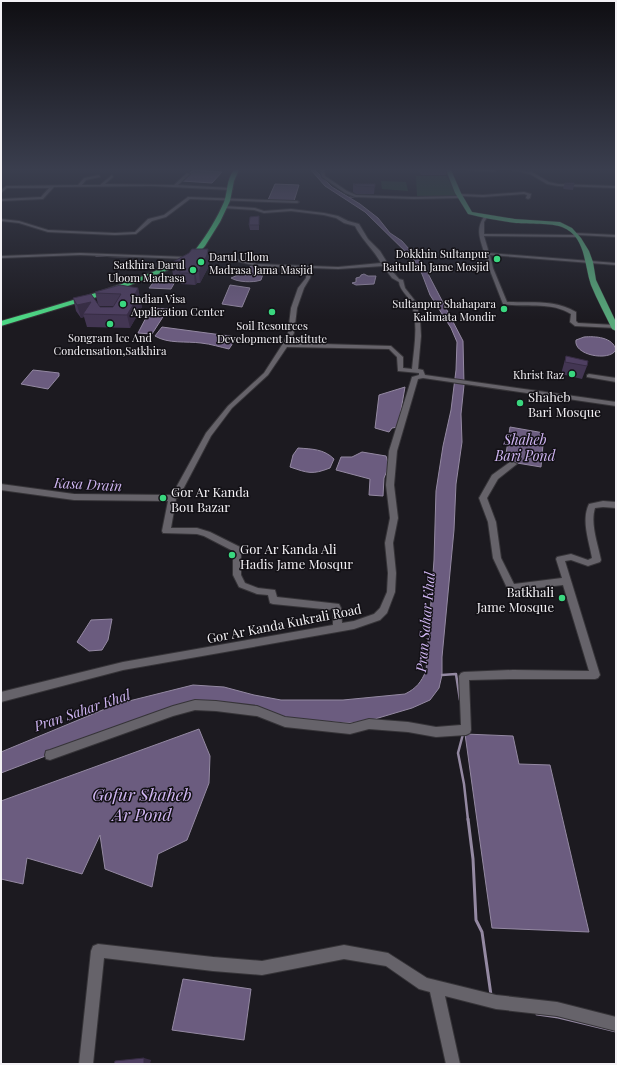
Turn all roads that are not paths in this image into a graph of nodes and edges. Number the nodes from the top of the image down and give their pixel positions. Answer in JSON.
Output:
{"nodes":[{"id":1,"x":1,"y":220,"type":"edge"},
{"id":2,"x":151,"y":220,"type":"edge"},
{"id":3,"x":217,"y":220,"type":"edge"},
{"id":4,"x":342,"y":220,"type":"edge"},
{"id":5,"x":484,"y":220,"type":"edge"},
{"id":6,"x":517,"y":220,"type":"edge"},
{"id":7,"x":482,"y":235,"type":"junction"},
{"id":8,"x":575,"y":235,"type":"junction"},
{"id":9,"x":616,"y":236,"type":"edge"},
{"id":10,"x":476,"y":253,"type":"dead end"},
{"id":11,"x":488,"y":254,"type":"junction"},
{"id":12,"x":194,"y":256,"type":"junction"},
{"id":13,"x":1,"y":257,"type":"edge"},
{"id":14,"x":590,"y":261,"type":"junction"},
{"id":15,"x":385,"y":264,"type":"junction"},
{"id":16,"x":616,"y":264,"type":"edge"},
{"id":17,"x":310,"y":267,"type":"junction"},
{"id":18,"x":1,"y":324,"type":"edge"},
{"id":19,"x":615,"y":326,"type":"edge"},
{"id":20,"x":285,"y":345,"type":"junction"},
{"id":21,"x":415,"y":371,"type":"junction"},
{"id":22,"x":423,"y":376,"type":"junction"},
{"id":23,"x":589,"y":376,"type":"dead end"},
{"id":24,"x":616,"y":380,"type":"edge"},
{"id":25,"x":616,"y":404,"type":"edge"},
{"id":26,"x":513,"y":464,"type":"dead end"},
{"id":27,"x":1,"y":487,"type":"edge"},
{"id":28,"x":172,"y":498,"type":"junction"},
{"id":29,"x":616,"y":505,"type":"edge"},
{"id":30,"x":566,"y":581,"type":"junction"},
{"id":31,"x":338,"y":627,"type":"junction"},
{"id":32,"x":1,"y":697,"type":"edge"},
{"id":33,"x":50,"y":756,"type":"dead end"},
{"id":34,"x":436,"y":987,"type":"junction"},
{"id":35,"x":616,"y":1024,"type":"edge"},
{"id":36,"x":86,"y":1064,"type":"edge"},
{"id":37,"x":453,"y":1064,"type":"edge"}],
"edges":[{"from":1,"to":2,"type":"street"},
{"from":3,"to":12,"type":"highway"},
{"from":4,"to":15,"type":"street"},
{"from":5,"to":7,"type":"street"},
{"from":6,"to":8,"type":"main road"},
{"from":7,"to":8,"type":"street"},
{"from":7,"to":11,"type":"street"},
{"from":8,"to":9,"type":"street"},
{"from":8,"to":14,"type":"main road"},
{"from":10,"to":11,"type":"street"},
{"from":11,"to":14,"type":"street"},
{"from":11,"to":19,"type":"street"},
{"from":12,"to":13,"type":"street"},
{"from":12,"to":17,"type":"street"},
{"from":12,"to":18,"type":"highway"},
{"from":14,"to":16,"type":"street"},
{"from":14,"to":19,"type":"main road"},
{"from":15,"to":17,"type":"street"},
{"from":15,"to":21,"type":"street"},
{"from":17,"to":20,"type":"street"},
{"from":20,"to":21,"type":"street"},
{"from":20,"to":28,"type":"street"},
{"from":21,"to":22,"type":"street"},
{"from":22,"to":25,"type":"street"},
{"from":22,"to":31,"type":"street","name":"Gor Ar Kanda Kukrali Road"},
{"from":23,"to":24,"type":"street"},
{"from":26,"to":30,"type":"street"},
{"from":27,"to":28,"type":"street"},
{"from":28,"to":31,"type":"street"},
{"from":29,"to":30,"type":"street"},
{"from":30,"to":33,"type":"street"},
{"from":31,"to":32,"type":"street","name":"Gor Ar Kanda Kukrali Road"},
{"from":34,"to":35,"type":"street"},
{"from":34,"to":36,"type":"street"},
{"from":34,"to":37,"type":"street"}]}
